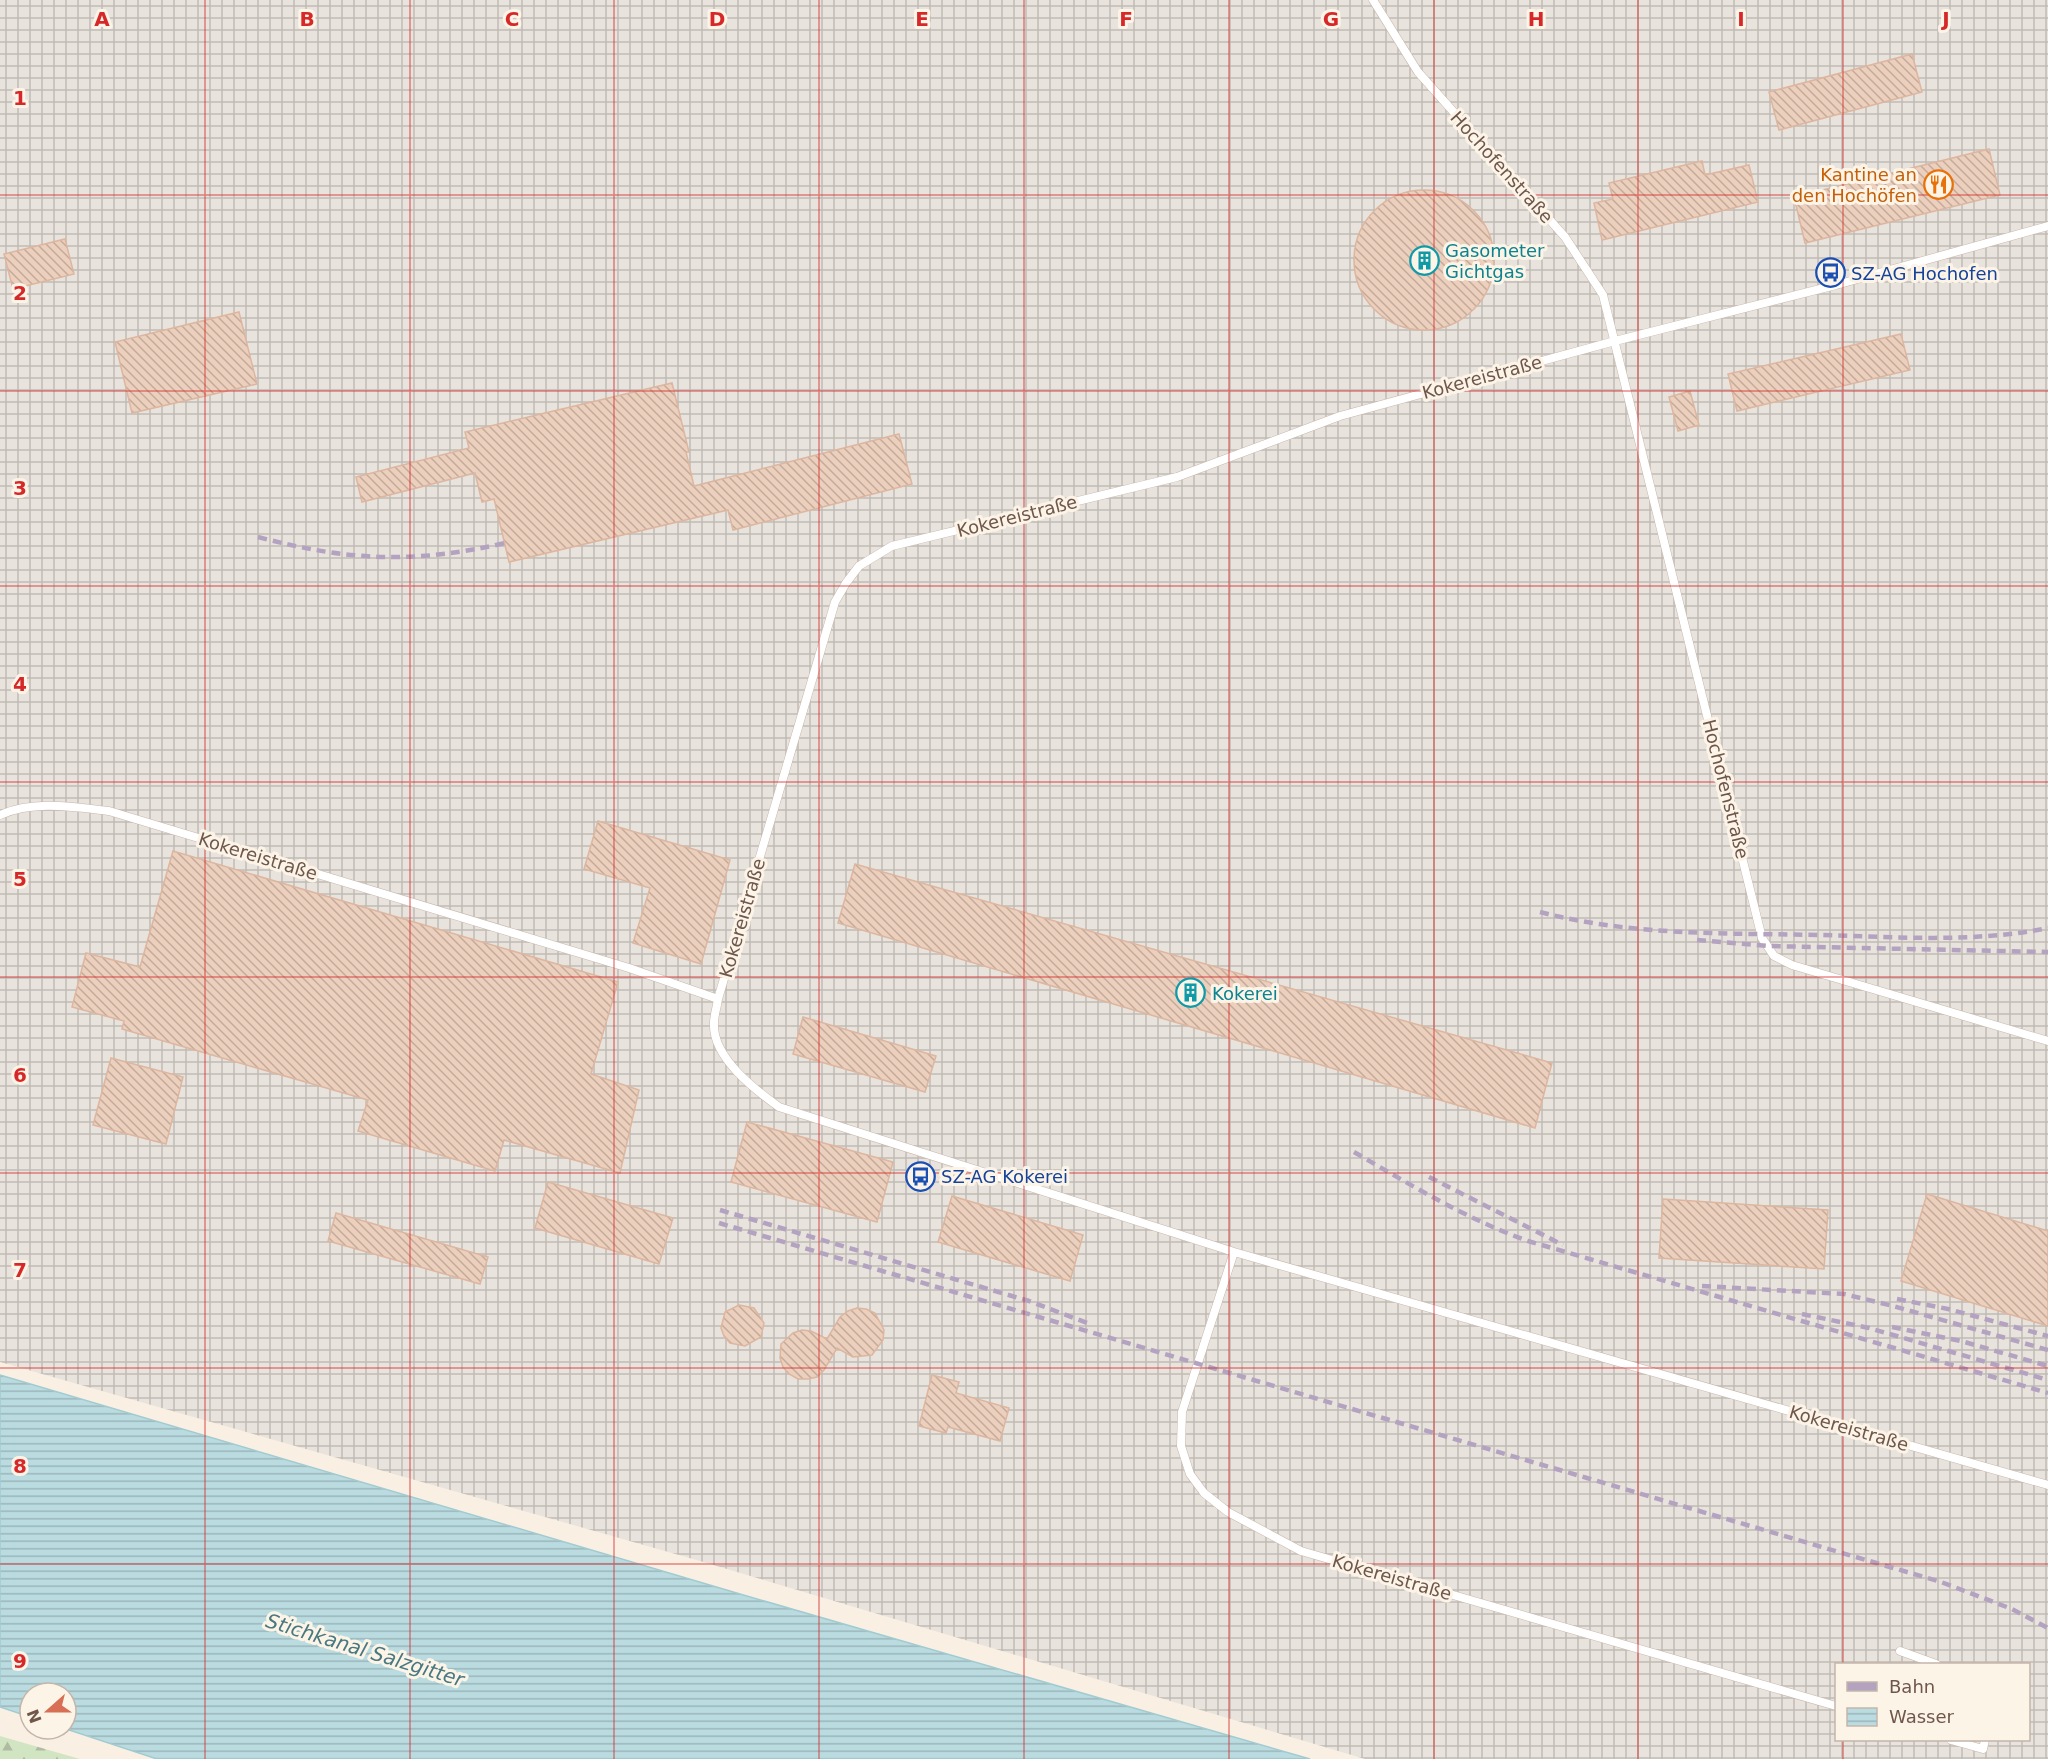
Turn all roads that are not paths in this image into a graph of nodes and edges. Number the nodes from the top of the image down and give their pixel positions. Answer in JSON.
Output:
{"nodes":[{"id":1,"x":1373,"y":0,"type":"edge"},
{"id":2,"x":2048,"y":226,"type":"edge"},
{"id":3,"x":1616,"y":341,"type":"junction"},
{"id":4,"x":0,"y":815,"type":"edge"},
{"id":5,"x":718,"y":999,"type":"junction"},
{"id":6,"x":2048,"y":1041,"type":"edge"},
{"id":7,"x":1234,"y":1252,"type":"junction"},
{"id":8,"x":2048,"y":1485,"type":"edge"},
{"id":9,"x":1900,"y":1651,"type":"dead end"},
{"id":10,"x":1931,"y":1663,"type":"edge"},
{"id":11,"x":1835,"y":1706,"type":"edge"},
{"id":12,"x":1955,"y":1741,"type":"edge"},
{"id":13,"x":1985,"y":1741,"type":"edge"}],
"edges":[{"from":1,"to":3,"type":"lane","name":"Hochofenstraße"},
{"from":2,"to":3,"type":"lane"},
{"from":3,"to":5,"type":"lane","name":"Kokereistraße"},
{"from":3,"to":6,"type":"lane","name":"Hochofenstraße"},
{"from":4,"to":5,"type":"lane","name":"Kokereistraße"},
{"from":5,"to":7,"type":"lane","name":"Kokereistraße"},
{"from":7,"to":8,"type":"lane","name":"Kokereistraße"},
{"from":7,"to":11,"type":"lane","name":"Kokereistraße"},
{"from":9,"to":10,"type":"lane"},
{"from":12,"to":13,"type":"lane"}]}
